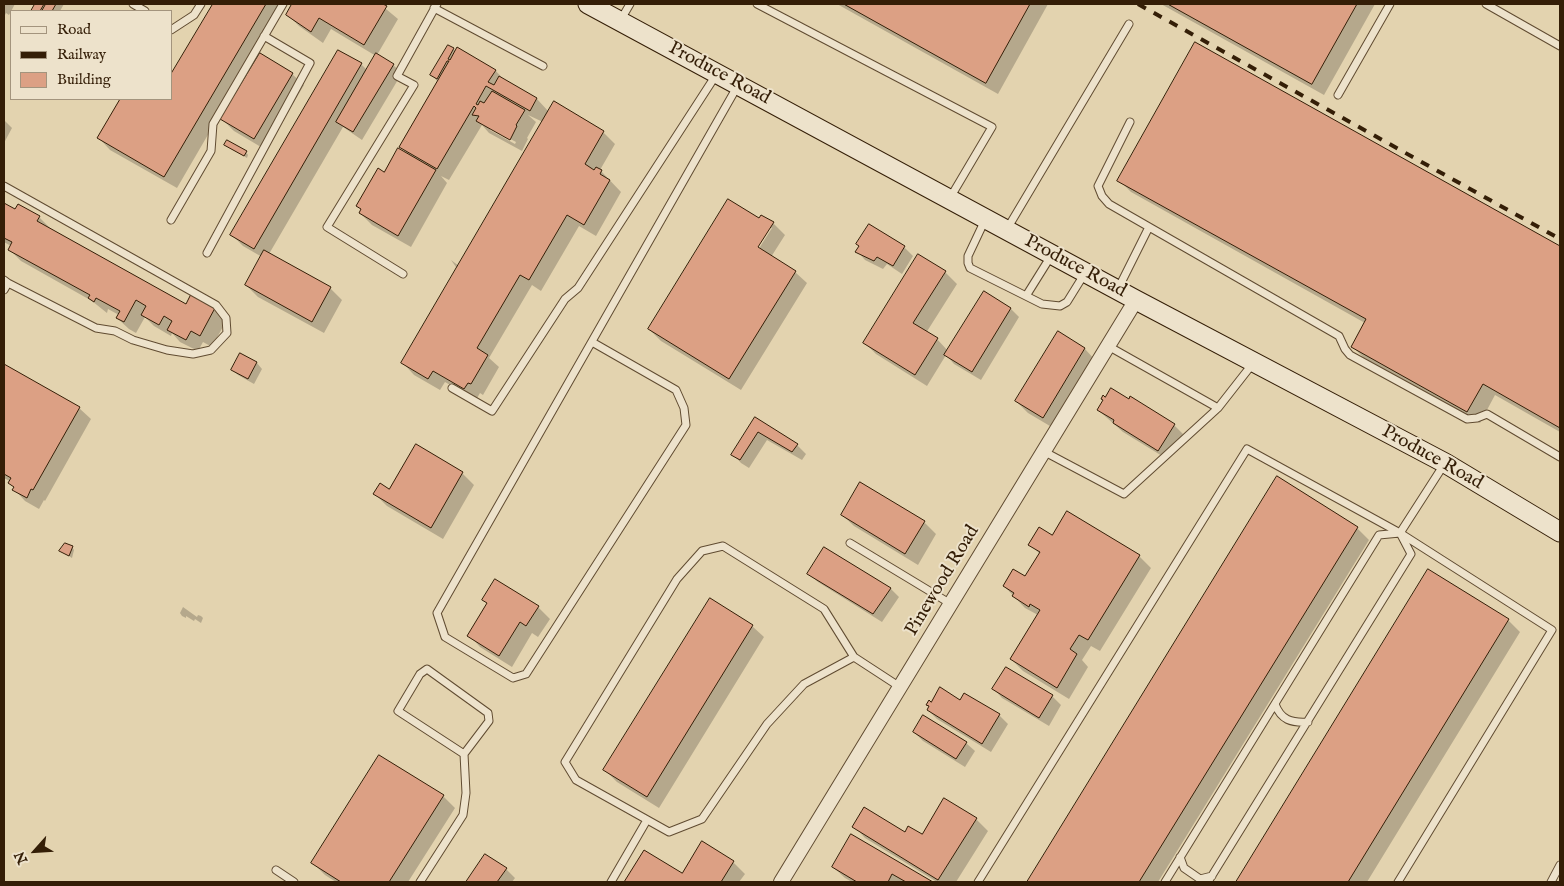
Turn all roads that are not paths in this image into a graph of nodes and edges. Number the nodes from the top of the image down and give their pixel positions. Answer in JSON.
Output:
{"nodes":[{"id":1,"x":201,"y":4,"type":"edge"},
{"id":2,"x":283,"y":4,"type":"edge"},
{"id":3,"x":591,"y":4,"type":"edge"},
{"id":4,"x":630,"y":4,"type":"edge"},
{"id":5,"x":757,"y":4,"type":"edge"},
{"id":6,"x":1390,"y":4,"type":"edge"},
{"id":7,"x":1486,"y":4,"type":"edge"},
{"id":8,"x":435,"y":6,"type":"edge"},
{"id":9,"x":620,"y":21,"type":"junction"},
{"id":10,"x":1129,"y":24,"type":"dead end"},
{"id":11,"x":172,"y":28,"type":"edge"},
{"id":12,"x":264,"y":36,"type":"junction"},
{"id":13,"x":1560,"y":46,"type":"edge"},
{"id":14,"x":543,"y":66,"type":"dead end"},
{"id":15,"x":718,"y":73,"type":"junction"},
{"id":16,"x":739,"y":84,"type":"junction"},
{"id":17,"x":1338,"y":95,"type":"dead end"},
{"id":18,"x":1130,"y":122,"type":"dead end"},
{"id":19,"x":4,"y":186,"type":"edge"},
{"id":20,"x":950,"y":198,"type":"junction"},
{"id":21,"x":986,"y":218,"type":"junction"},
{"id":22,"x":172,"y":220,"type":"dead end"},
{"id":23,"x":1149,"y":227,"type":"junction"},
{"id":24,"x":1007,"y":230,"type":"junction"},
{"id":25,"x":207,"y":252,"type":"dead end"},
{"id":26,"x":1052,"y":254,"type":"junction"},
{"id":27,"x":1086,"y":272,"type":"junction"},
{"id":28,"x":403,"y":274,"type":"dead end"},
{"id":29,"x":6,"y":281,"type":"edge"},
{"id":30,"x":4,"y":290,"type":"edge"},
{"id":31,"x":1118,"y":290,"type":"junction"},
{"id":32,"x":1026,"y":296,"type":"junction"},
{"id":33,"x":1136,"y":300,"type":"junction"},
{"id":34,"x":592,"y":342,"type":"junction"},
{"id":35,"x":1108,"y":346,"type":"junction"},
{"id":36,"x":1254,"y":362,"type":"junction"},
{"id":37,"x":452,"y":388,"type":"dead end"},
{"id":38,"x":1218,"y":408,"type":"junction"},
{"id":39,"x":1043,"y":452,"type":"junction"},
{"id":40,"x":1560,"y":457,"type":"edge"},
{"id":41,"x":1446,"y":463,"type":"junction"},
{"id":42,"x":1560,"y":532,"type":"edge"},
{"id":43,"x":1400,"y":533,"type":"junction"},
{"id":44,"x":850,"y":543,"type":"dead end"},
{"id":45,"x":951,"y":604,"type":"junction"},
{"id":46,"x":854,"y":657,"type":"junction"},
{"id":47,"x":900,"y":688,"type":"junction"},
{"id":48,"x":1274,"y":704,"type":"junction"},
{"id":49,"x":1308,"y":722,"type":"junction"},
{"id":50,"x":464,"y":754,"type":"junction"},
{"id":51,"x":648,"y":820,"type":"junction"},
{"id":52,"x":1180,"y":858,"type":"junction"},
{"id":53,"x":1560,"y":865,"type":"edge"},
{"id":54,"x":276,"y":870,"type":"dead end"},
{"id":55,"x":1210,"y":879,"type":"edge"},
{"id":56,"x":294,"y":882,"type":"edge"},
{"id":57,"x":420,"y":882,"type":"edge"},
{"id":58,"x":611,"y":882,"type":"edge"},
{"id":59,"x":781,"y":882,"type":"edge"},
{"id":60,"x":978,"y":882,"type":"edge"},
{"id":61,"x":1165,"y":882,"type":"edge"},
{"id":62,"x":1398,"y":882,"type":"edge"},
{"id":63,"x":1551,"y":882,"type":"edge"}],
"edges":[{"from":1,"to":11,"type":"lane"},
{"from":2,"to":12,"type":"lane"},
{"from":3,"to":9,"type":"street","name":"Produce Road"},
{"from":4,"to":9,"type":"lane"},
{"from":5,"to":20,"type":"lane"},
{"from":6,"to":17,"type":"lane"},
{"from":7,"to":13,"type":"lane"},
{"from":8,"to":14,"type":"lane"},
{"from":8,"to":28,"type":"lane"},
{"from":9,"to":15,"type":"street","name":"Produce Road"},
{"from":10,"to":24,"type":"lane"},
{"from":12,"to":22,"type":"lane"},
{"from":12,"to":25,"type":"lane"},
{"from":15,"to":16,"type":"street","name":"Produce Road"},
{"from":15,"to":37,"type":"lane"},
{"from":16,"to":20,"type":"street","name":"Produce Road"},
{"from":16,"to":34,"type":"lane"},
{"from":18,"to":23,"type":"lane"},
{"from":19,"to":29,"type":"lane"},
{"from":20,"to":21,"type":"street","name":"Produce Road"},
{"from":21,"to":24,"type":"street","name":"Produce Road"},
{"from":21,"to":32,"type":"lane"},
{"from":23,"to":31,"type":"lane"},
{"from":23,"to":40,"type":"lane"},
{"from":24,"to":26,"type":"street","name":"Produce Road"},
{"from":26,"to":27,"type":"street","name":"Produce Road"},
{"from":26,"to":32,"type":"lane"},
{"from":27,"to":31,"type":"street","name":"Produce Road"},
{"from":27,"to":32,"type":"lane"},
{"from":29,"to":30,"type":"lane"},
{"from":31,"to":33,"type":"street","name":"Produce Road"},
{"from":33,"to":35,"type":"street","name":"Pinewood Road"},
{"from":33,"to":36,"type":"street","name":"Produce Road"},
{"from":34,"to":34,"type":"lane"},
{"from":35,"to":38,"type":"lane"},
{"from":35,"to":39,"type":"street","name":"Pinewood Road"},
{"from":36,"to":38,"type":"lane"},
{"from":36,"to":41,"type":"street","name":"Produce Road"},
{"from":38,"to":39,"type":"lane"},
{"from":39,"to":45,"type":"street","name":"Pinewood Road"},
{"from":41,"to":42,"type":"street","name":"Produce Road"},
{"from":41,"to":43,"type":"lane"},
{"from":43,"to":48,"type":"lane"},
{"from":43,"to":49,"type":"lane"},
{"from":43,"to":60,"type":"lane"},
{"from":43,"to":62,"type":"lane"},
{"from":44,"to":45,"type":"lane"},
{"from":45,"to":47,"type":"street","name":"Pinewood Road"},
{"from":46,"to":47,"type":"lane"},
{"from":46,"to":51,"type":"lane"},
{"from":46,"to":51,"type":"lane"},
{"from":47,"to":59,"type":"street","name":"Pinewood Road"},
{"from":48,"to":49,"type":"lane"},
{"from":48,"to":52,"type":"lane"},
{"from":49,"to":55,"type":"lane"},
{"from":50,"to":50,"type":"lane"},
{"from":50,"to":57,"type":"lane"},
{"from":51,"to":58,"type":"lane"},
{"from":52,"to":55,"type":"lane"},
{"from":52,"to":61,"type":"lane"},
{"from":53,"to":63,"type":"lane"},
{"from":54,"to":56,"type":"lane"}]}
